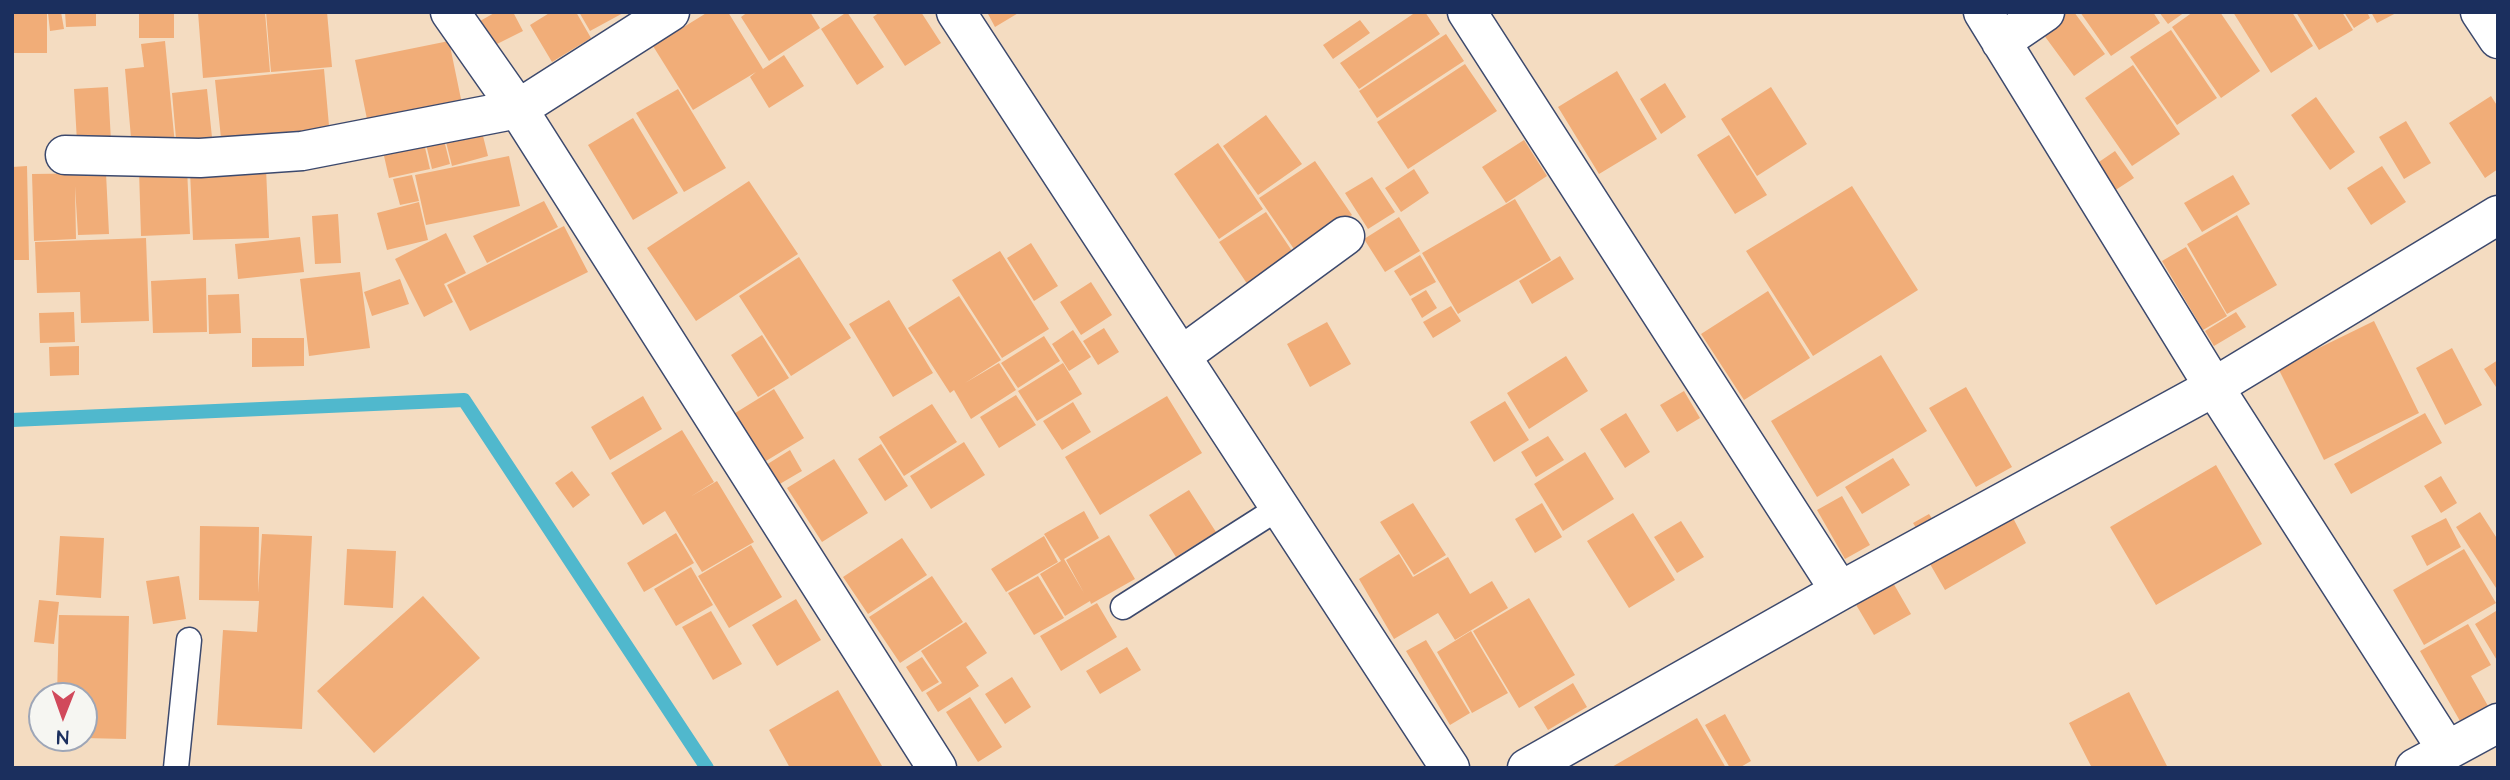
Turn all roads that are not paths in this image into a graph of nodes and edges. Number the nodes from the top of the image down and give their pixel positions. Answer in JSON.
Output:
{"nodes":[{"id":1,"x":450,"y":12,"type":"edge"},
{"id":2,"x":670,"y":12,"type":"edge"},
{"id":3,"x":957,"y":12,"type":"edge"},
{"id":4,"x":1467,"y":12,"type":"edge"},
{"id":5,"x":2045,"y":12,"type":"edge"},
{"id":6,"x":2480,"y":12,"type":"edge"},
{"id":7,"x":1992,"y":27,"type":"edge"},
{"id":8,"x":2498,"y":39,"type":"edge"},
{"id":9,"x":518,"y":109,"type":"junction"},
{"id":10,"x":65,"y":155,"type":"dead end"},
{"id":11,"x":2498,"y":215,"type":"edge"},
{"id":12,"x":1345,"y":236,"type":"dead end"},
{"id":13,"x":1181,"y":356,"type":"junction"},
{"id":14,"x":2214,"y":387,"type":"junction"},
{"id":15,"x":1279,"y":507,"type":"junction"},
{"id":16,"x":1840,"y":591,"type":"junction"},
{"id":17,"x":1123,"y":607,"type":"dead end"},
{"id":18,"x":189,"y":640,"type":"dead end"},
{"id":19,"x":2498,"y":723,"type":"edge"},
{"id":20,"x":2433,"y":761,"type":"edge"},
{"id":21,"x":1537,"y":765,"type":"edge"},
{"id":22,"x":176,"y":768,"type":"edge"},
{"id":23,"x":937,"y":768,"type":"edge"},
{"id":24,"x":1450,"y":768,"type":"edge"}],
"edges":[{"from":1,"to":9,"type":"street"},
{"from":2,"to":9,"type":"street"},
{"from":3,"to":13,"type":"street"},
{"from":4,"to":16,"type":"street"},
{"from":5,"to":7,"type":"street"},
{"from":6,"to":8,"type":"street"},
{"from":7,"to":14,"type":"street"},
{"from":9,"to":10,"type":"street"},
{"from":9,"to":23,"type":"street"},
{"from":11,"to":14,"type":"street"},
{"from":12,"to":13,"type":"street"},
{"from":13,"to":15,"type":"street"},
{"from":14,"to":16,"type":"street"},
{"from":14,"to":20,"type":"street"},
{"from":15,"to":17,"type":"lane"},
{"from":15,"to":24,"type":"street"},
{"from":16,"to":21,"type":"street"},
{"from":18,"to":22,"type":"lane"},
{"from":19,"to":20,"type":"street"}]}
